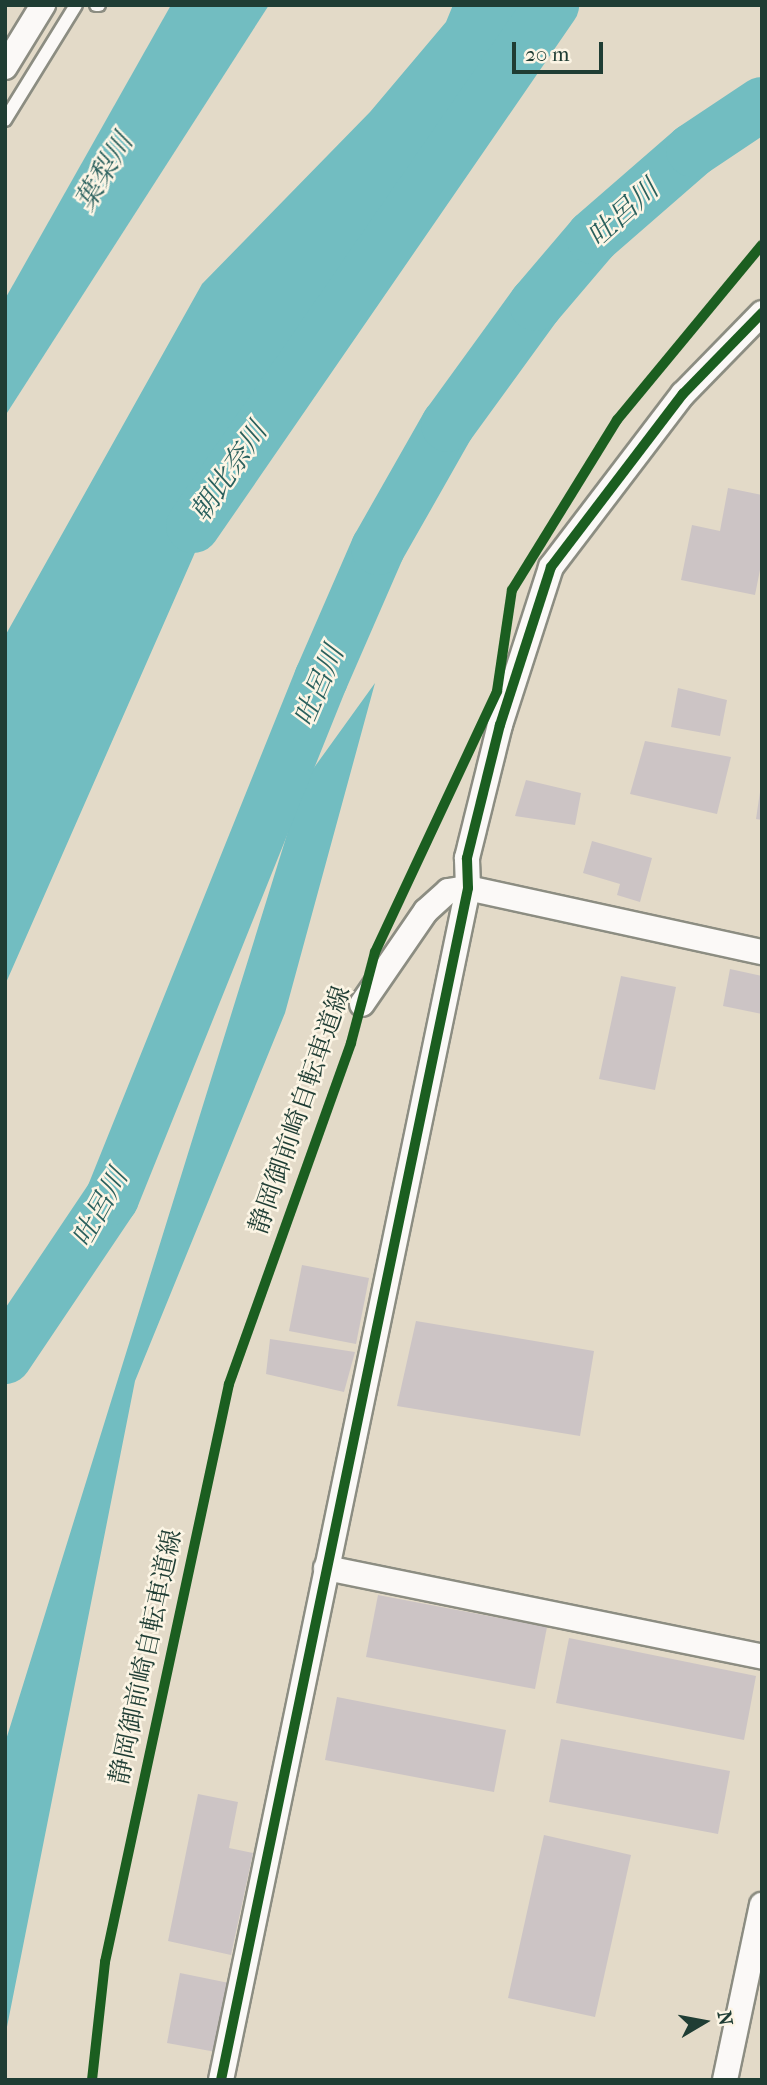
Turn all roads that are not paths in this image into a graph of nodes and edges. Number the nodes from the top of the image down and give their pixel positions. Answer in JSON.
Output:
{"nodes":[{"id":1,"x":43,"y":5,"type":"edge"},
{"id":2,"x":76,"y":5,"type":"edge"},
{"id":3,"x":5,"y":67,"type":"edge"},
{"id":4,"x":5,"y":120,"type":"edge"},
{"id":5,"x":762,"y":313,"type":"edge"},
{"id":6,"x":468,"y":888,"type":"junction"},
{"id":7,"x":762,"y":951,"type":"edge"},
{"id":8,"x":362,"y":1004,"type":"dead end"},
{"id":9,"x":326,"y":1568,"type":"junction"},
{"id":10,"x":762,"y":1657,"type":"edge"},
{"id":11,"x":762,"y":1905,"type":"edge"},
{"id":12,"x":221,"y":2080,"type":"edge"},
{"id":13,"x":724,"y":2080,"type":"edge"}],
"edges":[{"from":1,"to":3,"type":"street"},
{"from":2,"to":4,"type":"lane"},
{"from":5,"to":6,"type":"street"},
{"from":6,"to":7,"type":"street"},
{"from":6,"to":8,"type":"street"},
{"from":6,"to":9,"type":"street"},
{"from":9,"to":10,"type":"street"},
{"from":9,"to":12,"type":"street"},
{"from":11,"to":13,"type":"street"}]}
